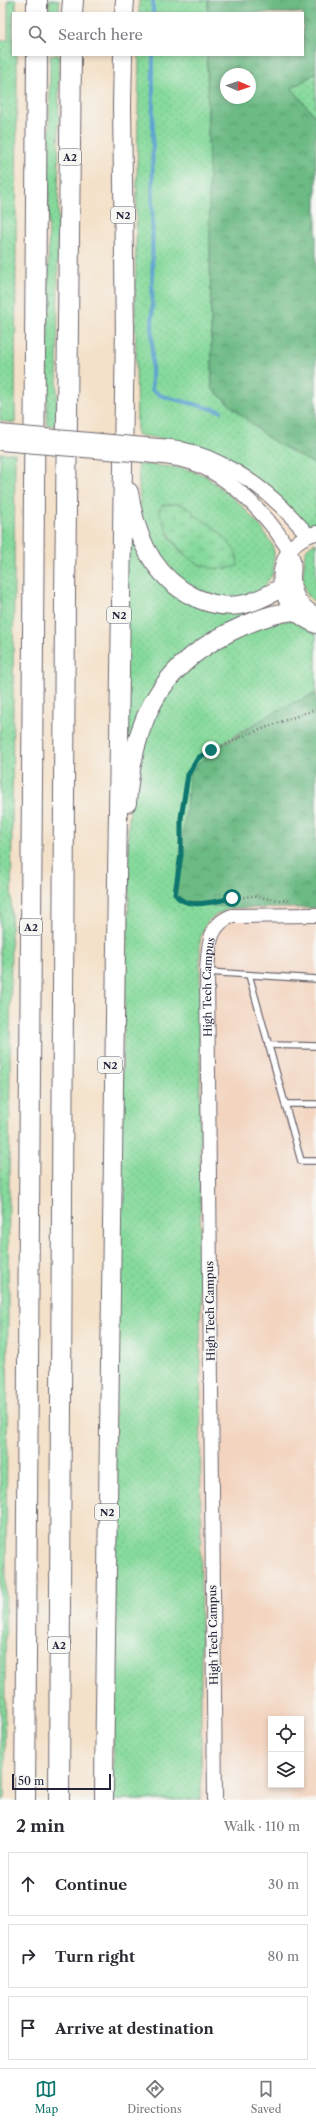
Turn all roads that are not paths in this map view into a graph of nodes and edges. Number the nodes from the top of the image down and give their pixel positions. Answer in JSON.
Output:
{"nodes":[{"id":1,"x":37,"y":0,"type":"edge"},
{"id":2,"x":125,"y":0,"type":"edge"},
{"id":3,"x":37,"y":12,"type":"edge"},
{"id":4,"x":124,"y":12,"type":"edge"},
{"id":5,"x":37,"y":56,"type":"edge"},
{"id":6,"x":71,"y":56,"type":"edge"},
{"id":7,"x":123,"y":56,"type":"edge"},
{"id":8,"x":125,"y":324,"type":"junction"},
{"id":9,"x":0,"y":432,"type":"edge"},
{"id":10,"x":0,"y":443,"type":"edge"},
{"id":11,"x":144,"y":450,"type":"junction"},
{"id":12,"x":312,"y":534,"type":"edge"},
{"id":13,"x":288,"y":551,"type":"junction"},
{"id":14,"x":281,"y":588,"type":"junction"},
{"id":15,"x":305,"y":611,"type":"edge"},
{"id":16,"x":316,"y":626,"type":"edge"},
{"id":17,"x":115,"y":906,"type":"junction"},
{"id":18,"x":316,"y":914,"type":"edge"},
{"id":19,"x":207,"y":972,"type":"junction"},
{"id":20,"x":249,"y":975,"type":"junction"},
{"id":21,"x":316,"y":979,"type":"edge"},
{"id":22,"x":268,"y":1044,"type":"junction"},
{"id":23,"x":316,"y":1046,"type":"edge"},
{"id":24,"x":285,"y":1104,"type":"junction"},
{"id":25,"x":316,"y":1104,"type":"edge"},
{"id":26,"x":316,"y":1161,"type":"edge"},
{"id":27,"x":25,"y":1800,"type":"edge"},
{"id":28,"x":59,"y":1800,"type":"edge"},
{"id":29,"x":104,"y":1800,"type":"edge"},
{"id":30,"x":214,"y":1800,"type":"edge"}],
"edges":[{"from":1,"to":3,"type":"highway"},
{"from":2,"to":4,"type":"highway"},
{"from":5,"to":27,"type":"highway","number":"A2"},
{"from":6,"to":28,"type":"highway","number":"A2"},
{"from":7,"to":8,"type":"highway","number":"N2"},
{"from":8,"to":14,"type":"highway","number":"N2"},
{"from":8,"to":17,"type":"highway","number":"N2"},
{"from":9,"to":11,"type":"street","bridge":true},
{"from":10,"to":11,"type":"street","bridge":true},
{"from":11,"to":12,"type":"street"},
{"from":11,"to":13,"type":"street"},
{"from":12,"to":13,"type":"street"},
{"from":13,"to":14,"type":"street"},
{"from":13,"to":15,"type":"street"},
{"from":14,"to":15,"type":"street"},
{"from":15,"to":16,"type":"street"},
{"from":15,"to":17,"type":"highway","number":"N2"},
{"from":17,"to":29,"type":"highway","number":"N2"},
{"from":18,"to":19,"type":"street","name":"High Tech Campus"},
{"from":19,"to":20,"type":"lane"},
{"from":19,"to":30,"type":"street","name":"High Tech Campus"},
{"from":20,"to":21,"type":"lane"},
{"from":20,"to":22,"type":"lane"},
{"from":22,"to":23,"type":"lane"},
{"from":22,"to":24,"type":"lane"},
{"from":24,"to":25,"type":"lane"},
{"from":24,"to":26,"type":"lane"}]}
